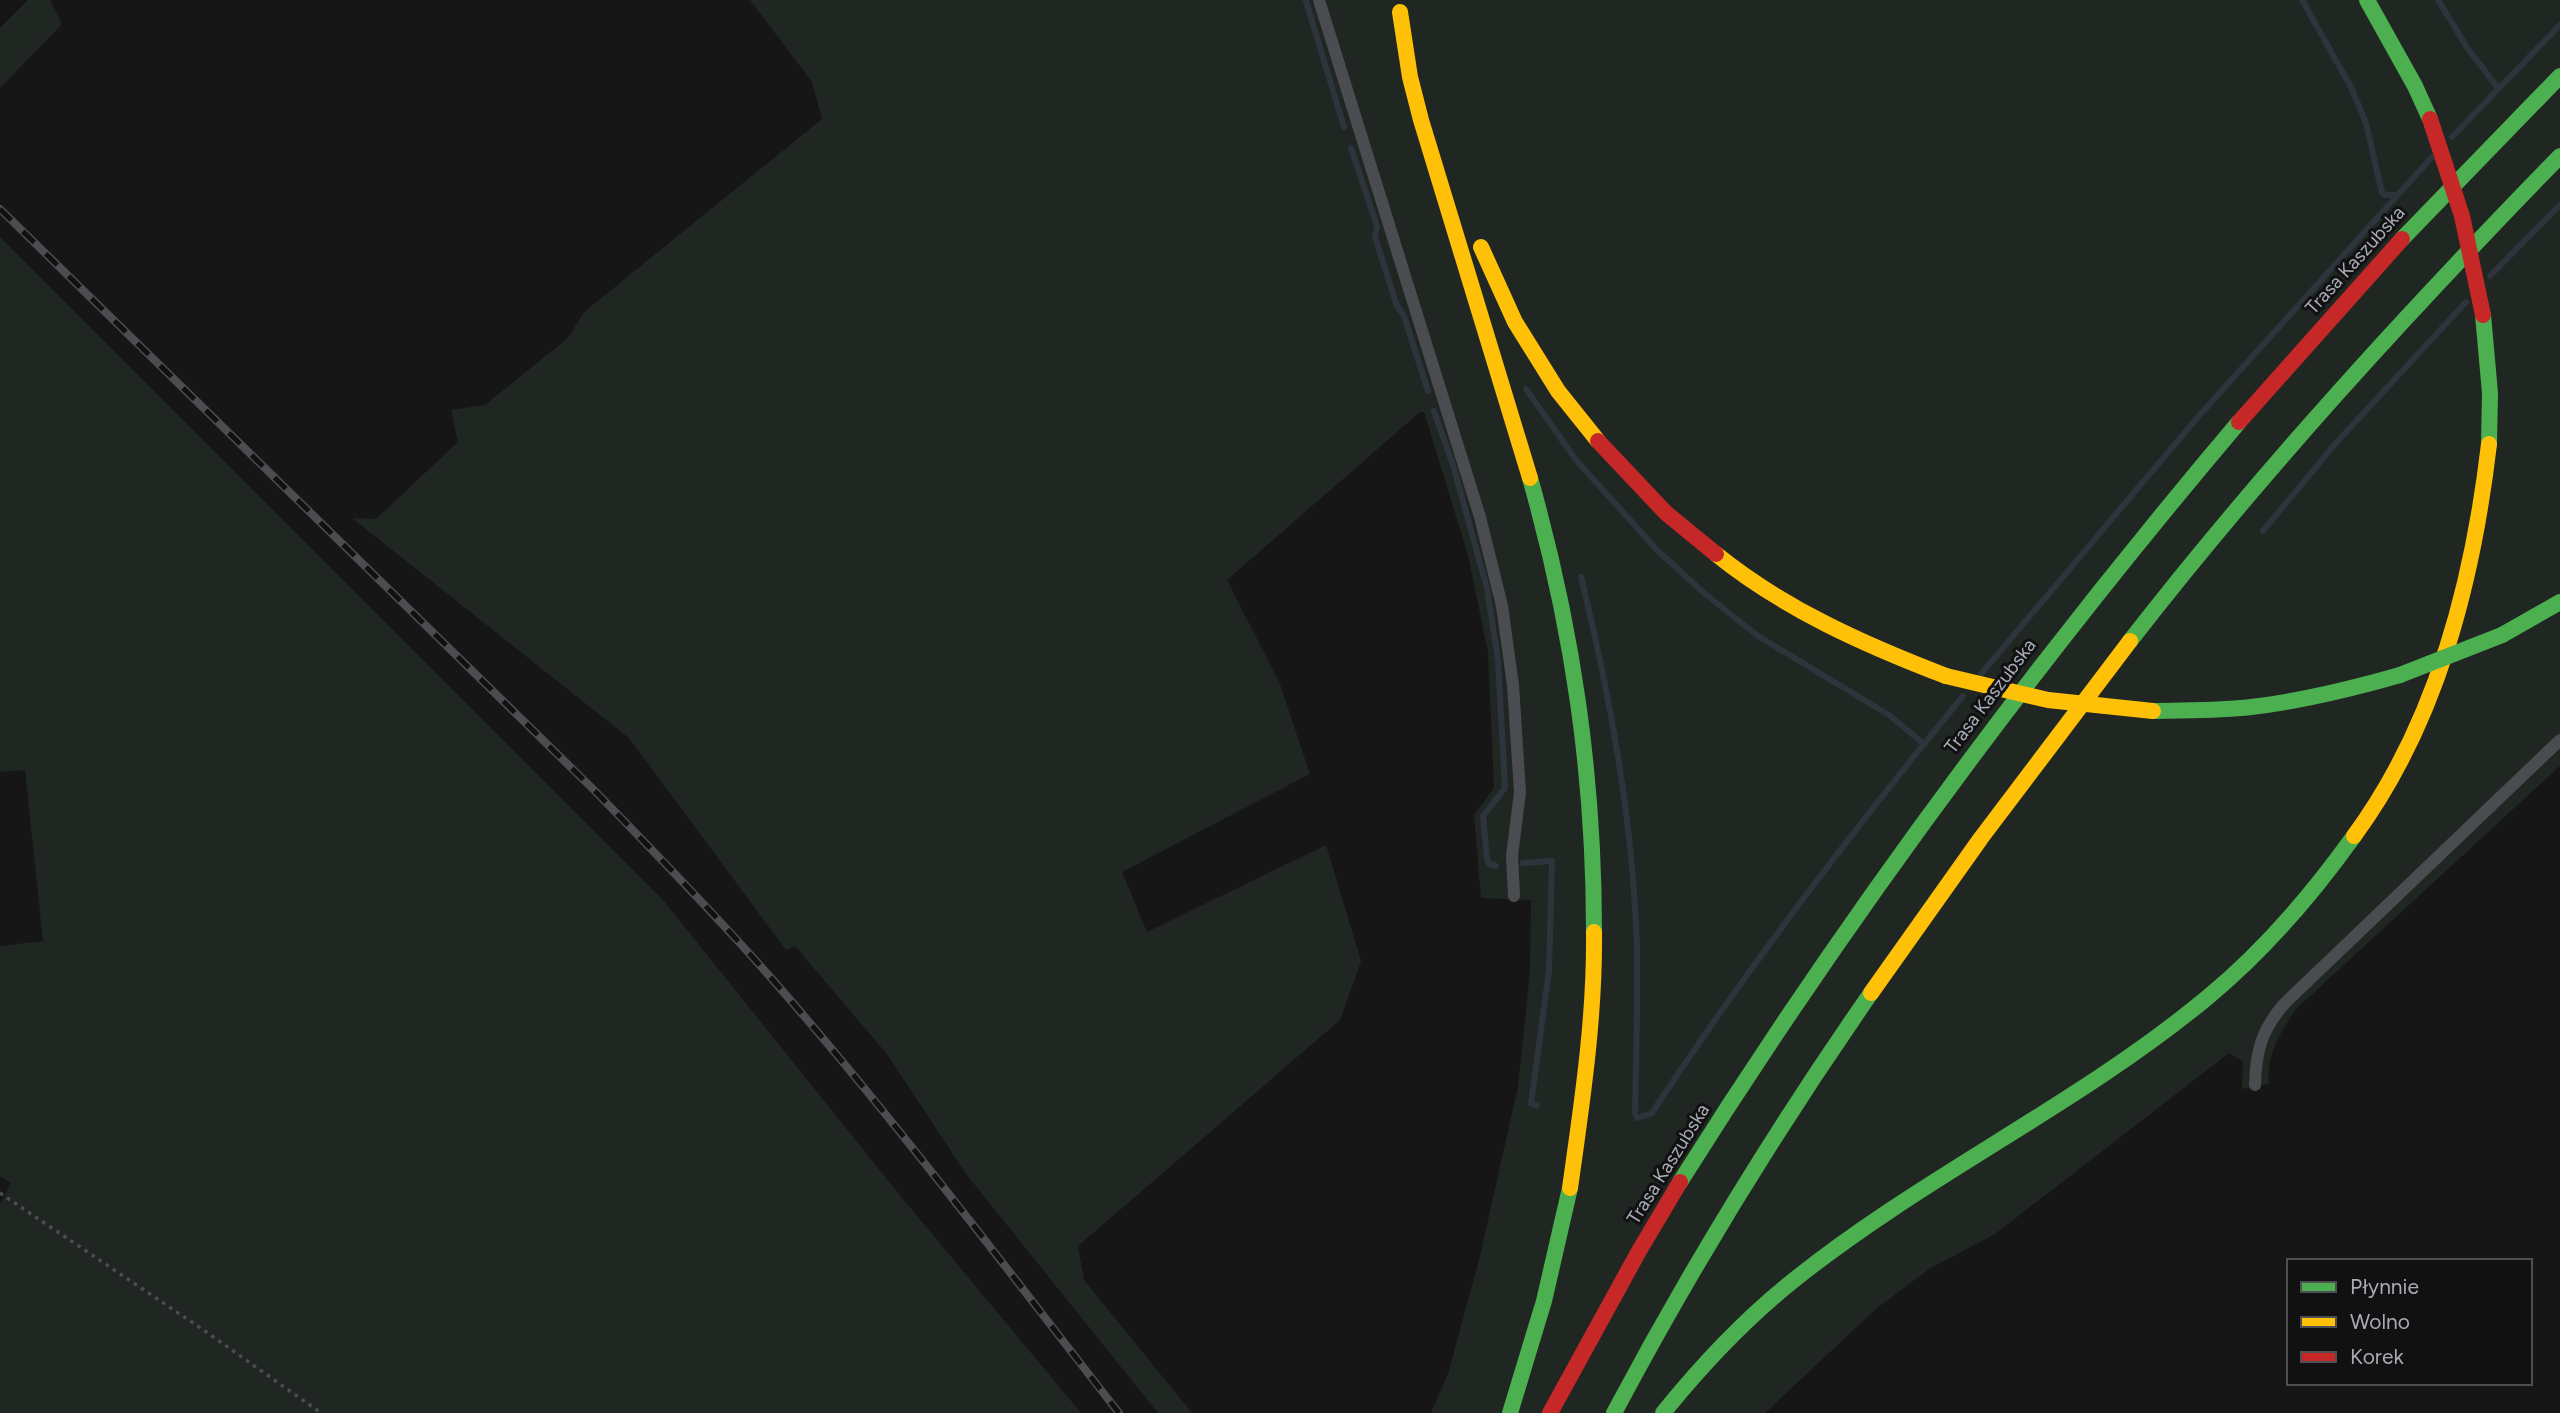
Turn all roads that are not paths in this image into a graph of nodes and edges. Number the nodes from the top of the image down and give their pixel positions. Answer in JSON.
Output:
{"nodes":[{"id":1,"x":1319,"y":0,"type":"edge"},
{"id":2,"x":2367,"y":0,"type":"edge"},
{"id":3,"x":1398,"y":6,"type":"edge"},
{"id":4,"x":2560,"y":76,"type":"edge"},
{"id":5,"x":1437,"y":117,"type":"dead end"},
{"id":6,"x":2560,"y":156,"type":"edge"},
{"id":7,"x":1475,"y":229,"type":"dead end"},
{"id":8,"x":2560,"y":602,"type":"edge"},
{"id":9,"x":2560,"y":740,"type":"edge"},
{"id":10,"x":1514,"y":896,"type":"dead end"},
{"id":11,"x":2255,"y":1085,"type":"dead end"},
{"id":12,"x":1510,"y":1413,"type":"edge"},
{"id":13,"x":1550,"y":1413,"type":"edge"},
{"id":14,"x":1614,"y":1413,"type":"edge"},
{"id":15,"x":1663,"y":1413,"type":"edge"}],
"edges":[{"from":1,"to":10,"type":"lane"},
{"from":2,"to":15,"type":"highway","bridge":true},
{"from":3,"to":5,"type":"highway"},
{"from":3,"to":12,"type":"highway"},
{"from":4,"to":13,"type":"highway","name":"Trasa Kaszubska"},
{"from":6,"to":14,"type":"highway"},
{"from":7,"to":8,"type":"highway","bridge":true},
{"from":9,"to":11,"type":"lane"}]}
